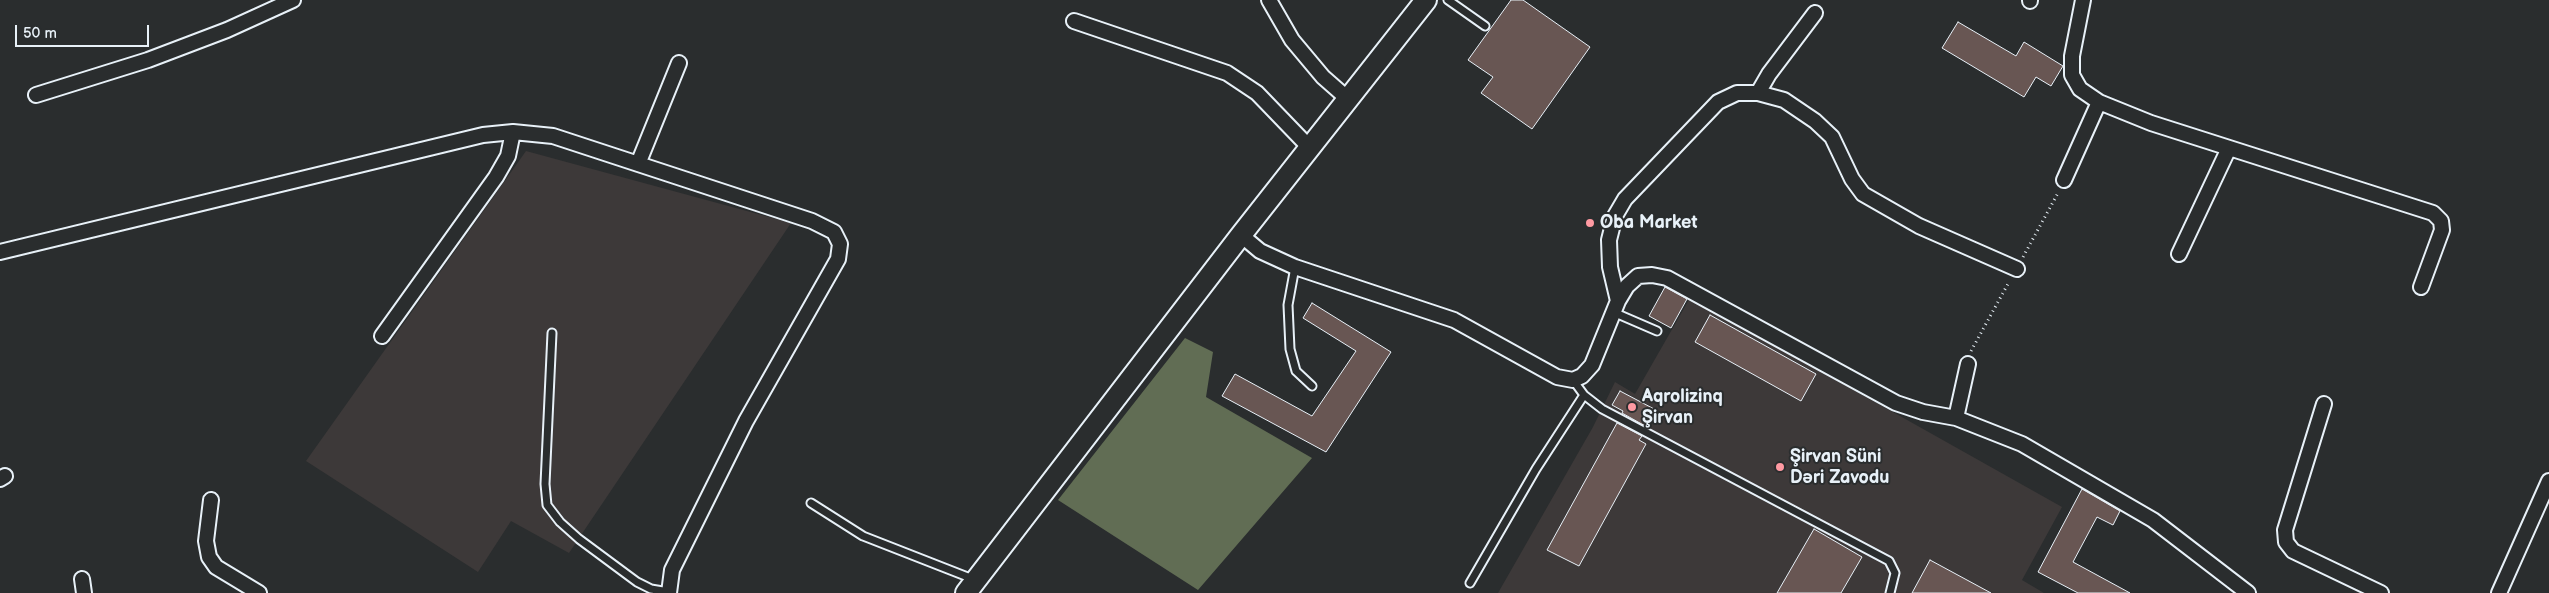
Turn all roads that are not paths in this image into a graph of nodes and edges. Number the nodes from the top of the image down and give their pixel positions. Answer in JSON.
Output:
{"nodes":[{"id":1,"x":293,"y":0,"type":"edge"},
{"id":2,"x":1268,"y":0,"type":"edge"},
{"id":3,"x":1426,"y":0,"type":"edge"},
{"id":4,"x":1448,"y":0,"type":"edge"},
{"id":5,"x":2083,"y":0,"type":"edge"},
{"id":6,"x":1815,"y":13,"type":"dead end"},
{"id":7,"x":1074,"y":22,"type":"dead end"},
{"id":8,"x":1485,"y":26,"type":"dead end"},
{"id":9,"x":679,"y":63,"type":"dead end"},
{"id":10,"x":1758,"y":94,"type":"junction"},
{"id":11,"x":36,"y":95,"type":"dead end"},
{"id":12,"x":1348,"y":99,"type":"junction"},
{"id":13,"x":2099,"y":102,"type":"junction"},
{"id":14,"x":513,"y":132,"type":"junction"},
{"id":15,"x":1310,"y":148,"type":"junction"},
{"id":16,"x":2229,"y":148,"type":"junction"},
{"id":17,"x":638,"y":164,"type":"junction"},
{"id":18,"x":2064,"y":180,"type":"dead end"},
{"id":19,"x":1240,"y":235,"type":"junction"},
{"id":20,"x":0,"y":252,"type":"edge"},
{"id":21,"x":2179,"y":254,"type":"dead end"},
{"id":22,"x":1296,"y":267,"type":"junction"},
{"id":23,"x":2017,"y":269,"type":"dead end"},
{"id":24,"x":2421,"y":287,"type":"dead end"},
{"id":25,"x":1615,"y":307,"type":"junction"},
{"id":26,"x":1657,"y":331,"type":"dead end"},
{"id":27,"x":552,"y":333,"type":"dead end"},
{"id":28,"x":382,"y":336,"type":"dead end"},
{"id":29,"x":1968,"y":364,"type":"dead end"},
{"id":30,"x":1573,"y":380,"type":"junction"},
{"id":31,"x":1312,"y":386,"type":"dead end"},
{"id":32,"x":1584,"y":395,"type":"junction"},
{"id":33,"x":2324,"y":404,"type":"dead end"},
{"id":34,"x":1956,"y":418,"type":"junction"},
{"id":35,"x":2549,"y":481,"type":"edge"},
{"id":36,"x":211,"y":500,"type":"dead end"},
{"id":37,"x":811,"y":503,"type":"dead end"},
{"id":38,"x":1470,"y":583,"type":"dead end"},
{"id":39,"x":971,"y":587,"type":"edge"},
{"id":40,"x":669,"y":592,"type":"edge"},
{"id":41,"x":259,"y":593,"type":"edge"},
{"id":42,"x":1890,"y":593,"type":"edge"},
{"id":43,"x":2248,"y":593,"type":"edge"},
{"id":44,"x":2381,"y":593,"type":"edge"},
{"id":45,"x":2498,"y":593,"type":"edge"}],
"edges":[{"from":1,"to":11,"type":"street"},
{"from":2,"to":12,"type":"street"},
{"from":3,"to":12,"type":"main road"},
{"from":4,"to":8,"type":"lane"},
{"from":5,"to":13,"type":"street"},
{"from":6,"to":10,"type":"street"},
{"from":7,"to":15,"type":"street"},
{"from":9,"to":17,"type":"street"},
{"from":10,"to":23,"type":"street"},
{"from":10,"to":25,"type":"street"},
{"from":12,"to":15,"type":"main road"},
{"from":13,"to":16,"type":"street"},
{"from":13,"to":18,"type":"street"},
{"from":14,"to":17,"type":"street"},
{"from":14,"to":20,"type":"street"},
{"from":14,"to":28,"type":"street"},
{"from":15,"to":19,"type":"main road"},
{"from":16,"to":21,"type":"street"},
{"from":16,"to":24,"type":"street"},
{"from":17,"to":40,"type":"street"},
{"from":19,"to":22,"type":"street"},
{"from":19,"to":39,"type":"main road"},
{"from":22,"to":30,"type":"street"},
{"from":22,"to":31,"type":"lane"},
{"from":25,"to":26,"type":"lane"},
{"from":25,"to":30,"type":"street"},
{"from":25,"to":34,"type":"street"},
{"from":27,"to":40,"type":"lane"},
{"from":29,"to":34,"type":"street"},
{"from":30,"to":32,"type":"lane"},
{"from":32,"to":38,"type":"lane"},
{"from":32,"to":42,"type":"lane"},
{"from":33,"to":44,"type":"street"},
{"from":34,"to":43,"type":"street"},
{"from":35,"to":45,"type":"street"},
{"from":36,"to":41,"type":"street"},
{"from":37,"to":39,"type":"lane"}]}
